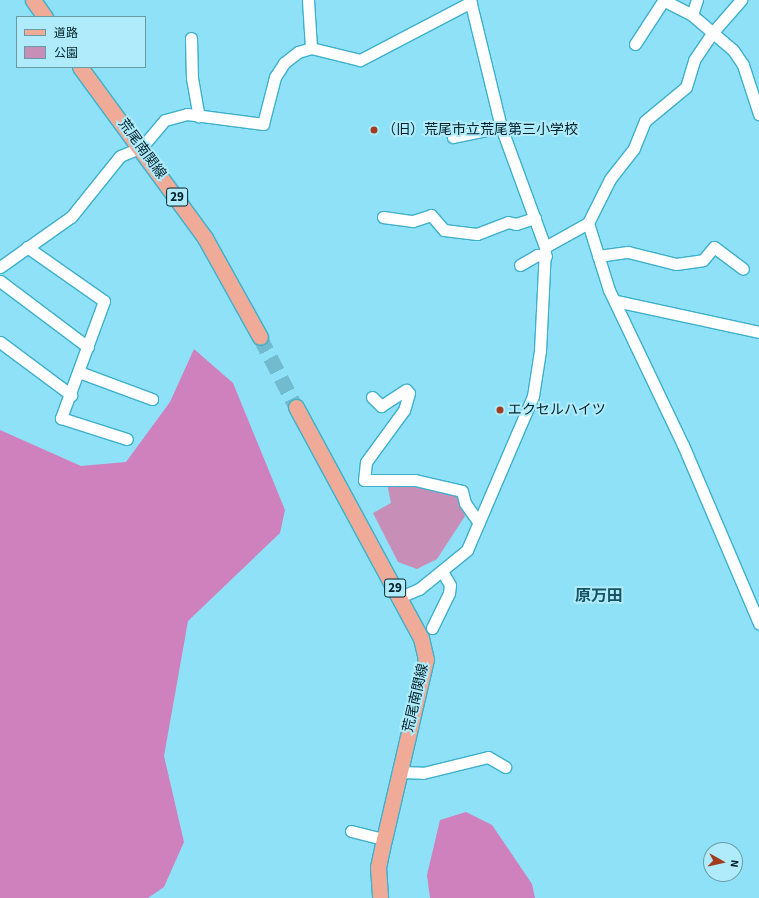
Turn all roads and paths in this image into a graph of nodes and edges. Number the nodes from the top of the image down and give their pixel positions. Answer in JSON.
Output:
{"nodes":[{"id":1,"x":33,"y":0,"type":"edge"},
{"id":2,"x":308,"y":0,"type":"edge"},
{"id":3,"x":663,"y":0,"type":"edge"},
{"id":4,"x":697,"y":0,"type":"edge"},
{"id":5,"x":741,"y":0,"type":"edge"},
{"id":6,"x":470,"y":1,"type":"edge"},
{"id":7,"x":692,"y":15,"type":"junction"},
{"id":8,"x":43,"y":16,"type":"edge"},
{"id":9,"x":713,"y":32,"type":"junction"},
{"id":10,"x":191,"y":38,"type":"dead end"},
{"id":11,"x":635,"y":44,"type":"dead end"},
{"id":12,"x":311,"y":48,"type":"junction"},
{"id":13,"x":81,"y":68,"type":"edge"},
{"id":14,"x":759,"y":114,"type":"edge"},
{"id":15,"x":199,"y":116,"type":"junction"},
{"id":16,"x":501,"y":127,"type":"junction"},
{"id":17,"x":453,"y":137,"type":"dead end"},
{"id":18,"x":142,"y":147,"type":"junction"},
{"id":19,"x":383,"y":217,"type":"dead end"},
{"id":20,"x":534,"y":218,"type":"junction"},
{"id":21,"x":585,"y":225,"type":"junction"},
{"id":22,"x":27,"y":247,"type":"junction"},
{"id":23,"x":546,"y":251,"type":"junction"},
{"id":24,"x":598,"y":256,"type":"junction"},
{"id":25,"x":520,"y":265,"type":"dead end"},
{"id":26,"x":0,"y":267,"type":"edge"},
{"id":27,"x":743,"y":268,"type":"dead end"},
{"id":28,"x":0,"y":281,"type":"edge"},
{"id":29,"x":616,"y":301,"type":"junction"},
{"id":30,"x":759,"y":332,"type":"edge"},
{"id":31,"x":260,"y":337,"type":"tunnel mouth"},
{"id":32,"x":0,"y":342,"type":"edge"},
{"id":33,"x":88,"y":346,"type":"junction"},
{"id":34,"x":79,"y":372,"type":"junction"},
{"id":35,"x":71,"y":395,"type":"junction"},
{"id":36,"x":372,"y":397,"type":"dead end"},
{"id":37,"x":152,"y":399,"type":"dead end"},
{"id":38,"x":296,"y":407,"type":"tunnel mouth"},
{"id":39,"x":127,"y":439,"type":"dead end"},
{"id":40,"x":479,"y":523,"type":"junction"},
{"id":41,"x":442,"y":571,"type":"junction"},
{"id":42,"x":400,"y":597,"type":"junction"},
{"id":43,"x":759,"y":623,"type":"edge"},
{"id":44,"x":432,"y":628,"type":"dead end"},
{"id":45,"x":505,"y":767,"type":"dead end"},
{"id":46,"x":398,"y":778,"type":"junction"},
{"id":47,"x":350,"y":832,"type":"dead end"},
{"id":48,"x":384,"y":839,"type":"junction"},
{"id":49,"x":380,"y":898,"type":"edge"}],
"edges":[{"from":1,"to":8,"type":"main road"},
{"from":2,"to":12,"type":"street"},
{"from":3,"to":7,"type":"street"},
{"from":3,"to":11,"type":"street"},
{"from":4,"to":7,"type":"street"},
{"from":5,"to":9,"type":"street"},
{"from":6,"to":12,"type":"street"},
{"from":6,"to":16,"type":"street"},
{"from":7,"to":9,"type":"street"},
{"from":9,"to":14,"type":"street"},
{"from":9,"to":21,"type":"street"},
{"from":10,"to":15,"type":"street"},
{"from":12,"to":15,"type":"street"},
{"from":13,"to":18,"type":"main road","name":"荒尾南関線","number":"29"},
{"from":15,"to":18,"type":"street"},
{"from":16,"to":17,"type":"street"},
{"from":16,"to":20,"type":"street"},
{"from":18,"to":22,"type":"street"},
{"from":18,"to":31,"type":"main road","name":"荒尾南関線","number":"29"},
{"from":19,"to":20,"type":"street"},
{"from":20,"to":23,"type":"street"},
{"from":21,"to":23,"type":"street"},
{"from":21,"to":24,"type":"street"},
{"from":22,"to":26,"type":"street"},
{"from":22,"to":33,"type":"street"},
{"from":23,"to":25,"type":"street"},
{"from":23,"to":40,"type":"street"},
{"from":24,"to":27,"type":"street"},
{"from":24,"to":29,"type":"street"},
{"from":28,"to":33,"type":"street"},
{"from":29,"to":30,"type":"street"},
{"from":29,"to":43,"type":"street"},
{"from":32,"to":35,"type":"street"},
{"from":33,"to":34,"type":"street"},
{"from":34,"to":35,"type":"street"},
{"from":34,"to":37,"type":"street"},
{"from":35,"to":39,"type":"street"},
{"from":36,"to":40,"type":"street"},
{"from":38,"to":42,"type":"main road","name":"荒尾南関線","number":"29"},
{"from":40,"to":41,"type":"street"},
{"from":41,"to":42,"type":"street"},
{"from":41,"to":44,"type":"street"},
{"from":42,"to":46,"type":"main road","name":"荒尾南関線","number":"29"},
{"from":45,"to":46,"type":"street"},
{"from":46,"to":48,"type":"main road","name":"荒尾南関線","number":"29"},
{"from":47,"to":48,"type":"street"},
{"from":48,"to":49,"type":"main road","name":"荒尾南関線","number":"29"}]}
